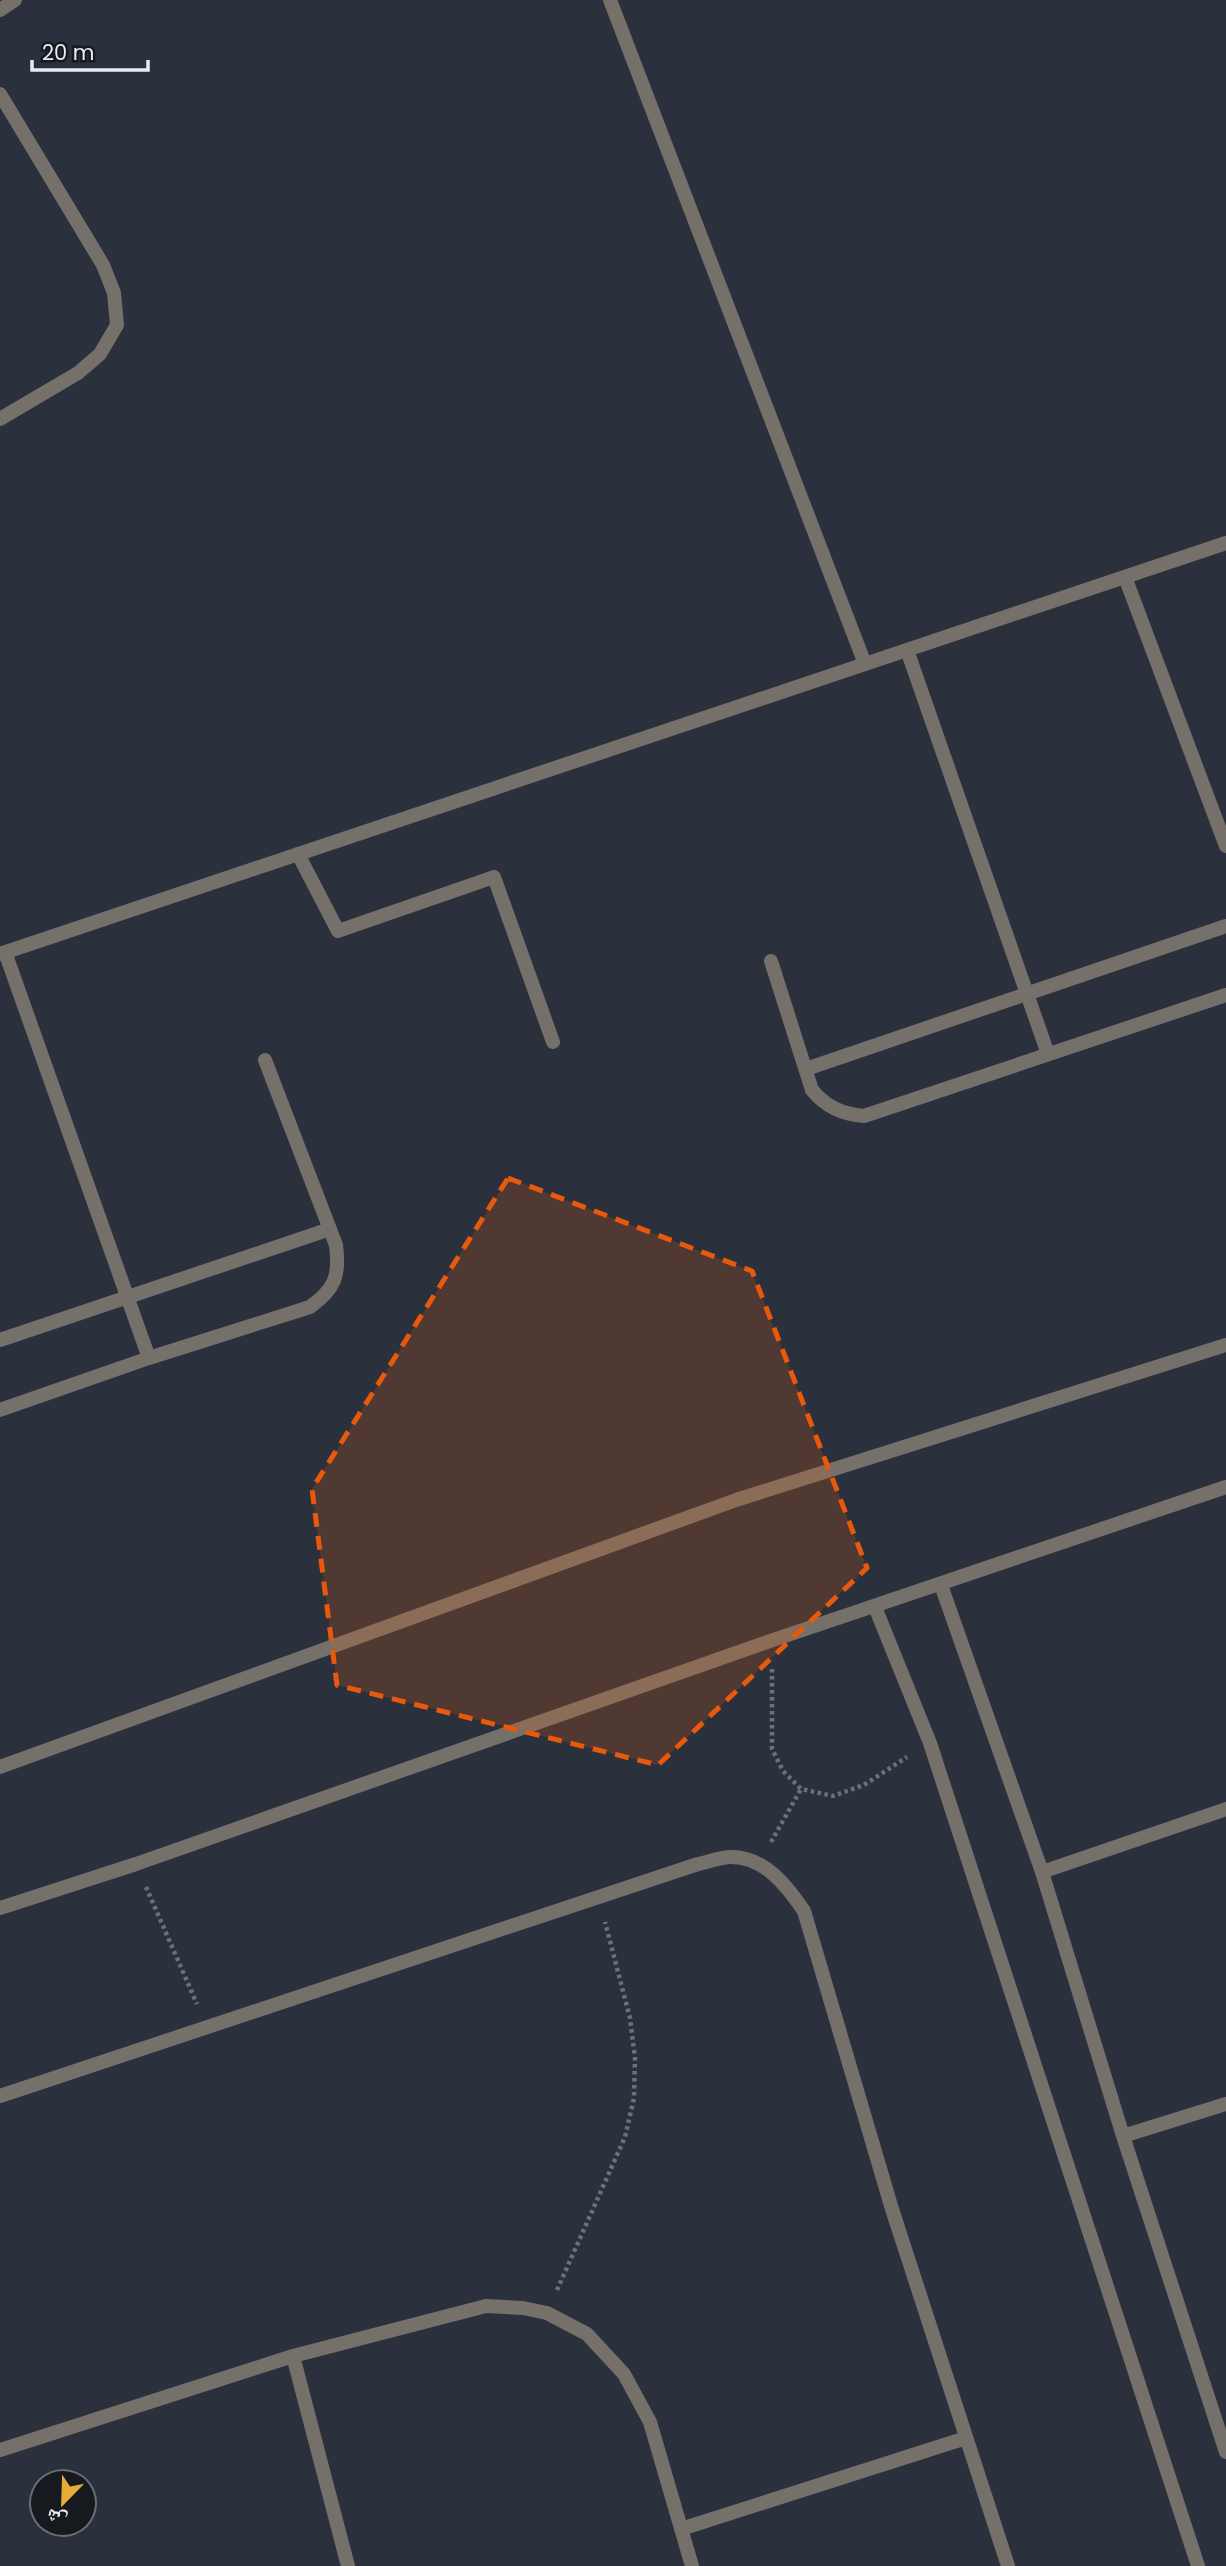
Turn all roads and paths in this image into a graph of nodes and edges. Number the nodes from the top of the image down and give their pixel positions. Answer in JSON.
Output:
{"nodes":[{"id":1,"x":15,"y":0,"type":"edge"},
{"id":2,"x":610,"y":0,"type":"edge"},
{"id":3,"x":0,"y":10,"type":"edge"},
{"id":4,"x":0,"y":94,"type":"edge"},
{"id":5,"x":0,"y":419,"type":"edge"},
{"id":6,"x":1226,"y":543,"type":"edge"},
{"id":7,"x":1125,"y":577,"type":"junction"},
{"id":8,"x":907,"y":650,"type":"junction"},
{"id":9,"x":865,"y":664,"type":"junction"},
{"id":10,"x":1226,"y":846,"type":"edge"},
{"id":11,"x":299,"y":854,"type":"junction"},
{"id":12,"x":1226,"y":926,"type":"edge"},
{"id":13,"x":3,"y":953,"type":"edge"},
{"id":14,"x":771,"y":961,"type":"dead end"},
{"id":15,"x":1027,"y":994,"type":"junction"},
{"id":16,"x":1226,"y":995,"type":"edge"},
{"id":17,"x":553,"y":1042,"type":"dead end"},
{"id":18,"x":1048,"y":1054,"type":"junction"},
{"id":19,"x":265,"y":1060,"type":"dead end"},
{"id":20,"x":806,"y":1069,"type":"junction"},
{"id":21,"x":330,"y":1229,"type":"junction"},
{"id":22,"x":127,"y":1297,"type":"junction"},
{"id":23,"x":0,"y":1340,"type":"edge"},
{"id":24,"x":1226,"y":1345,"type":"edge"},
{"id":25,"x":149,"y":1359,"type":"junction"},
{"id":26,"x":0,"y":1410,"type":"edge"},
{"id":27,"x":1226,"y":1487,"type":"edge"},
{"id":28,"x":941,"y":1585,"type":"junction"},
{"id":29,"x":875,"y":1607,"type":"junction"},
{"id":30,"x":773,"y":1640,"type":"junction"},
{"id":31,"x":930,"y":1743,"type":"junction"},
{"id":32,"x":0,"y":1766,"type":"edge"},
{"id":33,"x":802,"y":1788,"type":"junction"},
{"id":34,"x":1226,"y":1809,"type":"edge"},
{"id":35,"x":136,"y":1864,"type":"junction"},
{"id":36,"x":758,"y":1864,"type":"junction"},
{"id":37,"x":1042,"y":1872,"type":"junction"},
{"id":38,"x":599,"y":1898,"type":"junction"},
{"id":39,"x":0,"y":1909,"type":"edge"},
{"id":40,"x":207,"y":2028,"type":"junction"},
{"id":41,"x":0,"y":2096,"type":"edge"},
{"id":42,"x":1226,"y":2104,"type":"edge"},
{"id":43,"x":1123,"y":2136,"type":"junction"},
{"id":44,"x":547,"y":2313,"type":"junction"},
{"id":45,"x":293,"y":2356,"type":"junction"},
{"id":46,"x":967,"y":2438,"type":"junction"},
{"id":47,"x":0,"y":2450,"type":"edge"},
{"id":48,"x":1226,"y":2452,"type":"edge"},
{"id":49,"x":681,"y":2529,"type":"junction"},
{"id":50,"x":348,"y":2566,"type":"edge"},
{"id":51,"x":692,"y":2566,"type":"edge"},
{"id":52,"x":1008,"y":2566,"type":"edge"},
{"id":53,"x":1198,"y":2566,"type":"edge"}],
"edges":[{"from":1,"to":3,"type":"street"},
{"from":2,"to":9,"type":"street"},
{"from":4,"to":5,"type":"street"},
{"from":6,"to":7,"type":"street"},
{"from":7,"to":8,"type":"street"},
{"from":7,"to":10,"type":"street"},
{"from":8,"to":9,"type":"street"},
{"from":8,"to":15,"type":"street"},
{"from":9,"to":11,"type":"street"},
{"from":11,"to":13,"type":"street"},
{"from":11,"to":17,"type":"street"},
{"from":12,"to":15,"type":"street"},
{"from":13,"to":22,"type":"street"},
{"from":14,"to":20,"type":"street"},
{"from":15,"to":18,"type":"street"},
{"from":15,"to":20,"type":"street"},
{"from":16,"to":18,"type":"street"},
{"from":18,"to":20,"type":"street"},
{"from":19,"to":21,"type":"street"},
{"from":21,"to":22,"type":"street"},
{"from":21,"to":25,"type":"street"},
{"from":22,"to":23,"type":"street"},
{"from":22,"to":25,"type":"street"},
{"from":24,"to":32,"type":"street"},
{"from":25,"to":26,"type":"street"},
{"from":27,"to":28,"type":"street"},
{"from":28,"to":29,"type":"street"},
{"from":28,"to":37,"type":"street"},
{"from":29,"to":30,"type":"street"},
{"from":29,"to":31,"type":"street"},
{"from":30,"to":33,"type":"path"},
{"from":30,"to":35,"type":"street"},
{"from":31,"to":33,"type":"path"},
{"from":31,"to":53,"type":"street"},
{"from":33,"to":36,"type":"path"},
{"from":34,"to":37,"type":"street"},
{"from":35,"to":39,"type":"street"},
{"from":35,"to":40,"type":"path"},
{"from":36,"to":38,"type":"street"},
{"from":36,"to":46,"type":"street"},
{"from":37,"to":43,"type":"street"},
{"from":38,"to":40,"type":"street"},
{"from":38,"to":44,"type":"path"},
{"from":40,"to":41,"type":"street"},
{"from":42,"to":43,"type":"street"},
{"from":43,"to":48,"type":"street"},
{"from":44,"to":45,"type":"street"},
{"from":44,"to":49,"type":"street"},
{"from":45,"to":47,"type":"street"},
{"from":45,"to":50,"type":"street"},
{"from":46,"to":49,"type":"street"},
{"from":46,"to":52,"type":"street"},
{"from":49,"to":51,"type":"street"}]}
